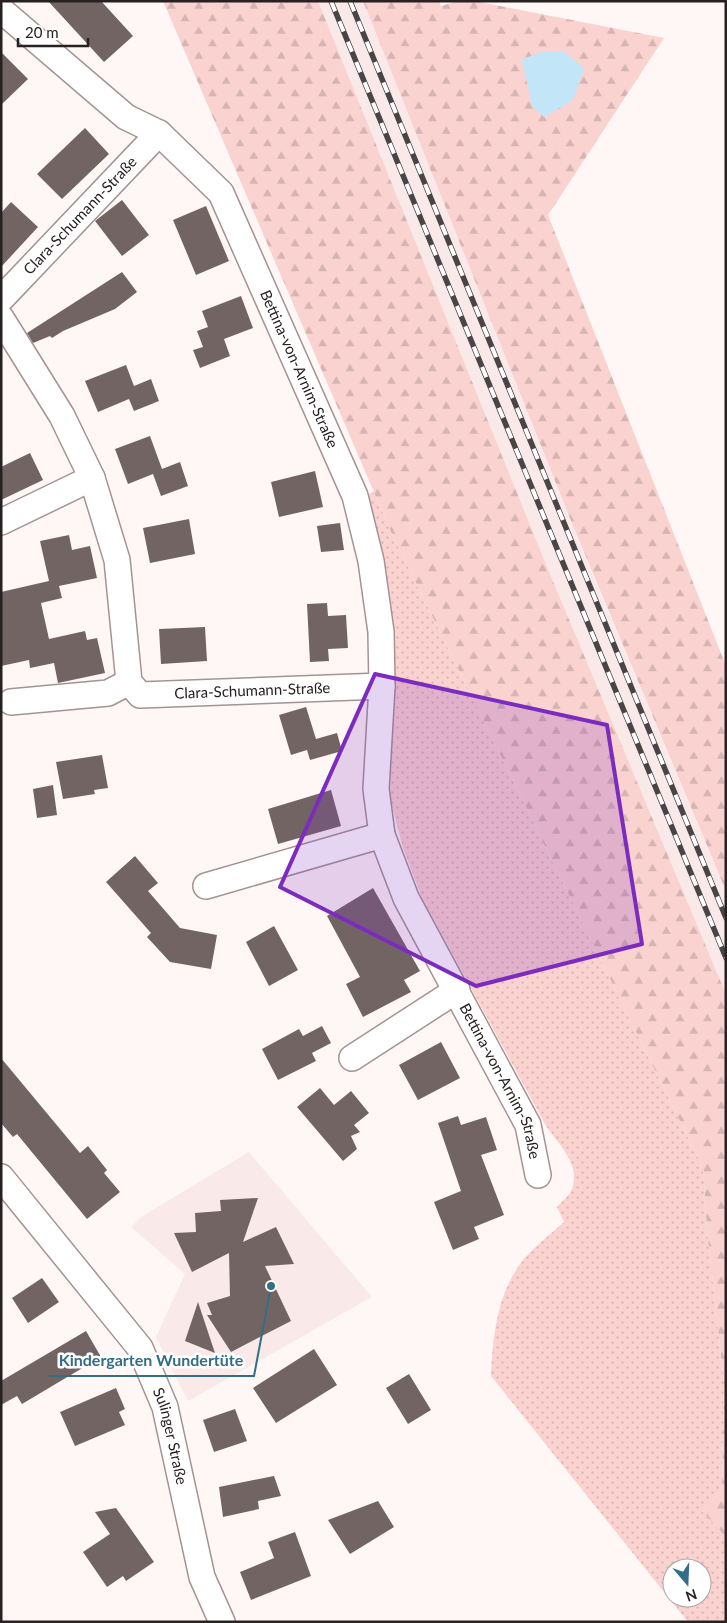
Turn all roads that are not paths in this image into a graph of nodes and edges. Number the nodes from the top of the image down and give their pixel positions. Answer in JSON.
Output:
{"nodes":[{"id":1,"x":1,"y":10,"type":"edge"},
{"id":2,"x":159,"y":133,"type":"junction"},
{"id":3,"x":1,"y":299,"type":"edge"},
{"id":4,"x":1,"y":318,"type":"edge"},
{"id":5,"x":92,"y":478,"type":"junction"},
{"id":6,"x":1,"y":522,"type":"edge"},
{"id":7,"x":129,"y":682,"type":"junction"},
{"id":8,"x":382,"y":686,"type":"junction"},
{"id":9,"x":11,"y":702,"type":"dead end"},
{"id":10,"x":382,"y":835,"type":"junction"},
{"id":11,"x":206,"y":886,"type":"dead end"},
{"id":12,"x":456,"y":990,"type":"junction"},
{"id":13,"x":352,"y":1058,"type":"dead end"},
{"id":14,"x":538,"y":1175,"type":"dead end"},
{"id":15,"x":1,"y":1177,"type":"edge"},
{"id":16,"x":222,"y":1622,"type":"edge"}],
"edges":[{"from":1,"to":2,"type":"street","name":"Bettina-von-Arnim-Straße"},
{"from":2,"to":3,"type":"street","name":"Clara-Schumann-Straße"},
{"from":2,"to":8,"type":"street","name":"Bettina-von-Arnim-Straße"},
{"from":4,"to":5,"type":"street"},
{"from":5,"to":6,"type":"street"},
{"from":5,"to":7,"type":"street"},
{"from":7,"to":8,"type":"street","name":"Clara-Schumann-Straße"},
{"from":7,"to":9,"type":"street"},
{"from":8,"to":10,"type":"street","name":"Bettina-von-Arnim-Straße"},
{"from":10,"to":11,"type":"street"},
{"from":10,"to":12,"type":"street","name":"Bettina-von-Arnim-Straße"},
{"from":12,"to":13,"type":"street","name":"Bettina-von-Arnim-Straße"},
{"from":12,"to":14,"type":"street","name":"Bettina-von-Arnim-Straße"},
{"from":15,"to":16,"type":"street","name":"Sulinger Straße"}]}
